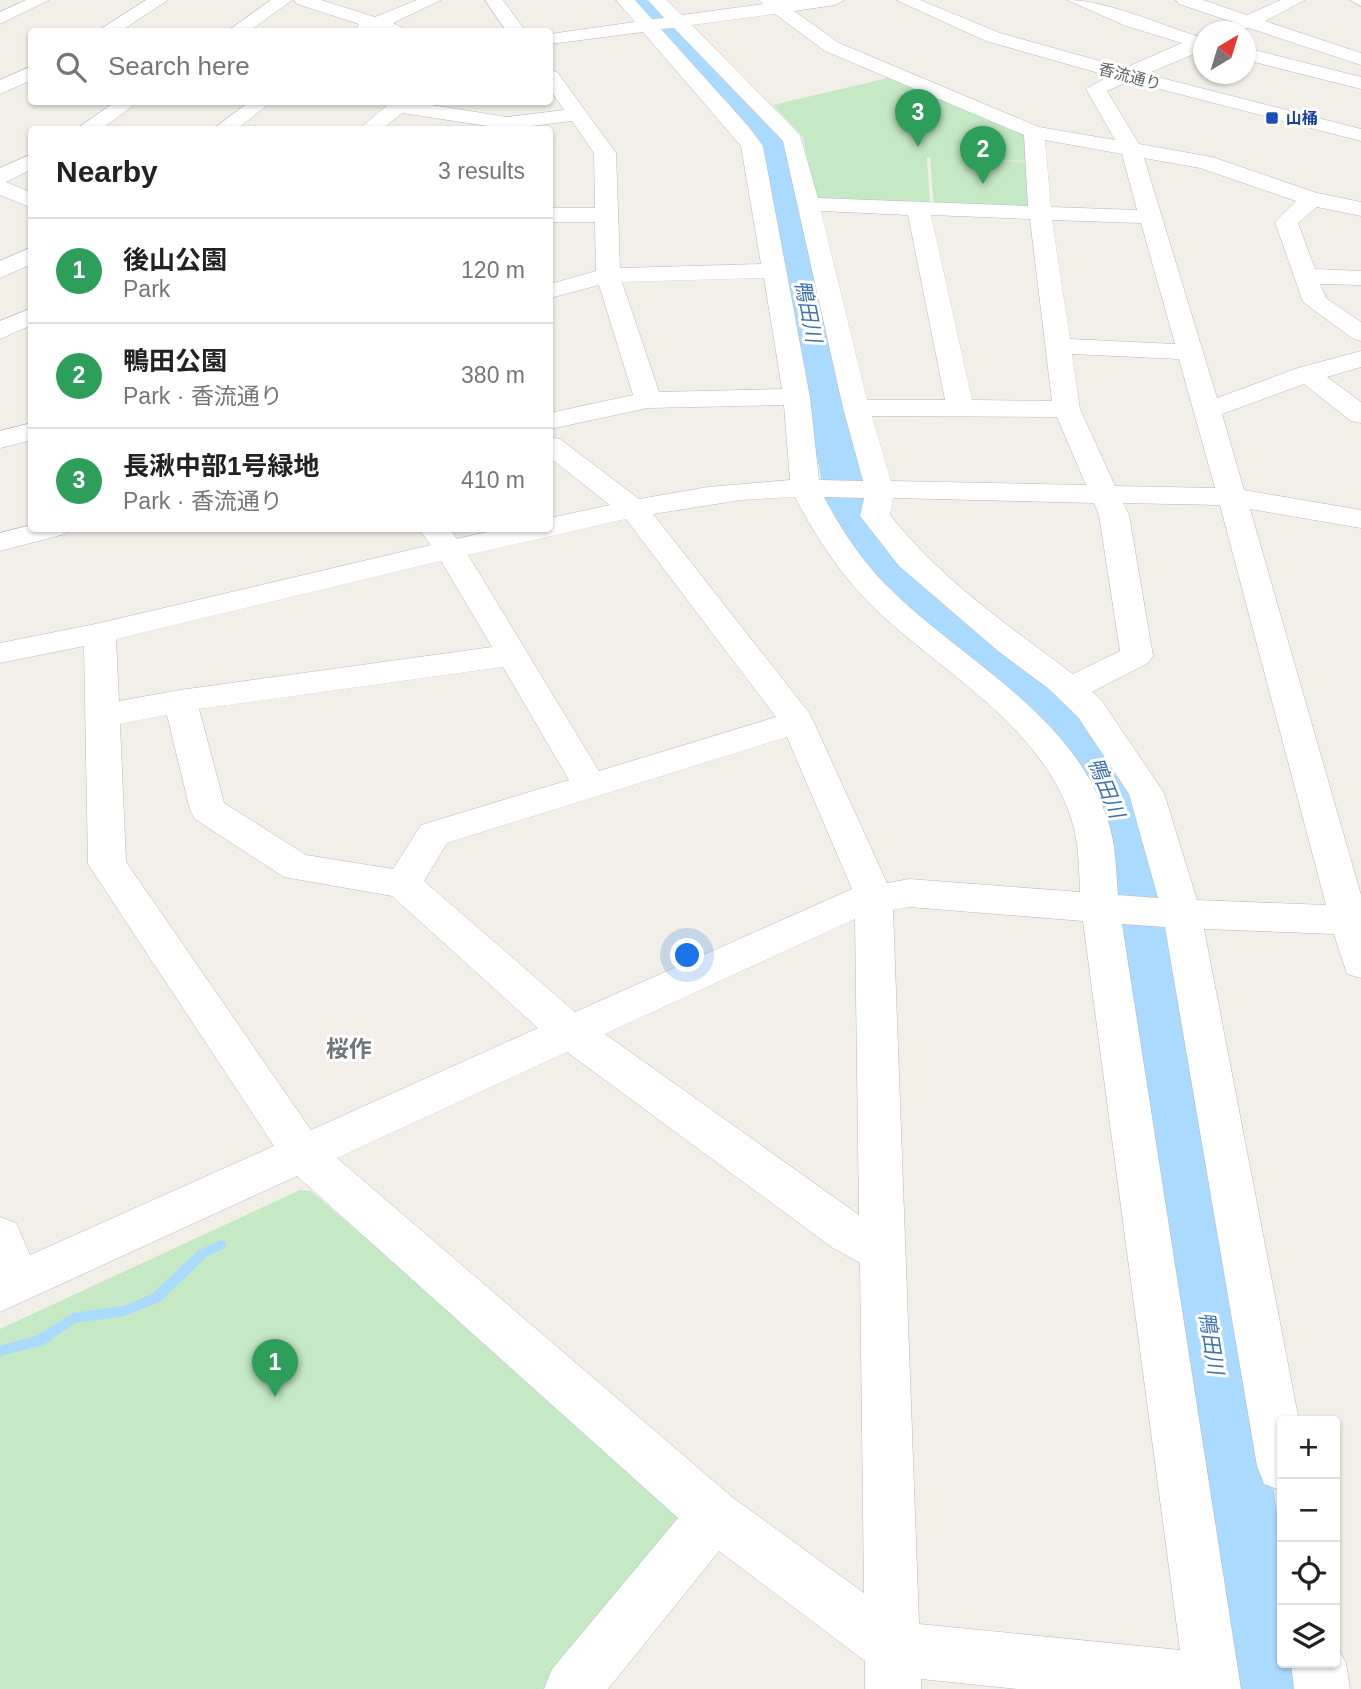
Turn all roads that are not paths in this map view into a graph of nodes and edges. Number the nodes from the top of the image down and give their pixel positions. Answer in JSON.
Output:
{"nodes":[{"id":1,"x":40,"y":0,"type":"edge"},
{"id":2,"x":159,"y":0,"type":"edge"},
{"id":3,"x":283,"y":0,"type":"edge"},
{"id":4,"x":303,"y":0,"type":"edge"},
{"id":5,"x":432,"y":0,"type":"edge"},
{"id":6,"x":494,"y":0,"type":"edge"},
{"id":7,"x":625,"y":0,"type":"edge"},
{"id":8,"x":657,"y":0,"type":"edge"},
{"id":9,"x":835,"y":0,"type":"edge"},
{"id":10,"x":905,"y":0,"type":"edge"},
{"id":11,"x":1076,"y":0,"type":"edge"},
{"id":12,"x":1185,"y":0,"type":"edge"},
{"id":13,"x":1296,"y":0,"type":"edge"},
{"id":14,"x":774,"y":4,"type":"edge"},
{"id":15,"x":0,"y":19,"type":"edge"},
{"id":16,"x":1251,"y":20,"type":"junction"},
{"id":17,"x":679,"y":22,"type":"junction"},
{"id":18,"x":366,"y":27,"type":"edge"},
{"id":19,"x":648,"y":27,"type":"junction"},
{"id":20,"x":112,"y":28,"type":"edge"},
{"id":21,"x":241,"y":28,"type":"edge"},
{"id":22,"x":514,"y":28,"type":"edge"},
{"id":23,"x":553,"y":39,"type":"edge"},
{"id":24,"x":1193,"y":39,"type":"edge"},
{"id":25,"x":1193,"y":46,"type":"edge"},
{"id":26,"x":1256,"y":57,"type":"edge"},
{"id":27,"x":1361,"y":59,"type":"edge"},
{"id":28,"x":28,"y":74,"type":"edge"},
{"id":29,"x":1125,"y":75,"type":"junction"},
{"id":30,"x":553,"y":80,"type":"edge"},
{"id":31,"x":1361,"y":83,"type":"edge"},
{"id":32,"x":0,"y":88,"type":"edge"},
{"id":33,"x":123,"y":105,"type":"edge"},
{"id":34,"x":257,"y":105,"type":"edge"},
{"id":35,"x":399,"y":105,"type":"edge"},
{"id":36,"x":405,"y":105,"type":"edge"},
{"id":37,"x":576,"y":114,"type":"junction"},
{"id":38,"x":91,"y":126,"type":"edge"},
{"id":39,"x":228,"y":126,"type":"edge"},
{"id":40,"x":373,"y":126,"type":"edge"},
{"id":41,"x":504,"y":126,"type":"edge"},
{"id":42,"x":1034,"y":132,"type":"junction"},
{"id":43,"x":1361,"y":135,"type":"edge"},
{"id":44,"x":1131,"y":149,"type":"junction"},
{"id":45,"x":28,"y":162,"type":"edge"},
{"id":46,"x":0,"y":177,"type":"edge"},
{"id":47,"x":0,"y":187,"type":"edge"},
{"id":48,"x":1312,"y":198,"type":"junction"},
{"id":49,"x":28,"y":199,"type":"edge"},
{"id":50,"x":806,"y":204,"type":"junction"},
{"id":51,"x":918,"y":208,"type":"junction"},
{"id":52,"x":1361,"y":209,"type":"edge"},
{"id":53,"x":1040,"y":213,"type":"junction"},
{"id":54,"x":553,"y":215,"type":"edge"},
{"id":55,"x":604,"y":215,"type":"junction"},
{"id":56,"x":1149,"y":218,"type":"junction"},
{"id":57,"x":28,"y":256,"type":"edge"},
{"id":58,"x":0,"y":271,"type":"edge"},
{"id":59,"x":775,"y":271,"type":"junction"},
{"id":60,"x":608,"y":275,"type":"junction"},
{"id":61,"x":1307,"y":276,"type":"junction"},
{"id":62,"x":1361,"y":278,"type":"edge"},
{"id":63,"x":553,"y":290,"type":"edge"},
{"id":64,"x":28,"y":317,"type":"edge"},
{"id":65,"x":0,"y":331,"type":"edge"},
{"id":66,"x":1361,"y":333,"type":"edge"},
{"id":67,"x":1059,"y":346,"type":"junction"},
{"id":68,"x":1188,"y":352,"type":"junction"},
{"id":69,"x":1361,"y":359,"type":"edge"},
{"id":70,"x":1307,"y":374,"type":"junction"},
{"id":71,"x":797,"y":397,"type":"junction"},
{"id":72,"x":648,"y":400,"type":"junction"},
{"id":73,"x":856,"y":408,"type":"junction"},
{"id":74,"x":960,"y":408,"type":"junction"},
{"id":75,"x":1067,"y":409,"type":"junction"},
{"id":76,"x":1206,"y":411,"type":"junction"},
{"id":77,"x":1361,"y":415,"type":"edge"},
{"id":78,"x":553,"y":420,"type":"edge"},
{"id":79,"x":28,"y":432,"type":"edge"},
{"id":80,"x":0,"y":440,"type":"edge"},
{"id":81,"x":553,"y":447,"type":"edge"},
{"id":82,"x":805,"y":488,"type":"junction"},
{"id":83,"x":880,"y":491,"type":"junction"},
{"id":84,"x":1103,"y":495,"type":"junction"},
{"id":85,"x":1232,"y":497,"type":"junction"},
{"id":86,"x":633,"y":508,"type":"junction"},
{"id":87,"x":1361,"y":520,"type":"edge"},
{"id":88,"x":553,"y":526,"type":"edge"},
{"id":89,"x":39,"y":532,"type":"edge"},
{"id":90,"x":506,"y":532,"type":"edge"},
{"id":91,"x":442,"y":539,"type":"edge"},
{"id":92,"x":0,"y":542,"type":"edge"},
{"id":93,"x":100,"y":633,"type":"junction"},
{"id":94,"x":0,"y":653,"type":"edge"},
{"id":95,"x":512,"y":656,"type":"junction"},
{"id":96,"x":1070,"y":689,"type":"junction"},
{"id":97,"x":180,"y":701,"type":"junction"},
{"id":98,"x":101,"y":716,"type":"junction"},
{"id":99,"x":798,"y":722,"type":"junction"},
{"id":100,"x":591,"y":787,"type":"junction"},
{"id":101,"x":403,"y":884,"type":"junction"},
{"id":102,"x":874,"y":897,"type":"junction"},
{"id":103,"x":1106,"y":909,"type":"junction"},
{"id":104,"x":1173,"y":913,"type":"junction"},
{"id":105,"x":1350,"y":920,"type":"junction"},
{"id":106,"x":1361,"y":963,"type":"edge"},
{"id":107,"x":569,"y":1031,"type":"junction"},
{"id":108,"x":303,"y":1154,"type":"junction"},
{"id":109,"x":0,"y":1237,"type":"edge"},
{"id":110,"x":883,"y":1252,"type":"junction"},
{"id":111,"x":8,"y":1287,"type":"edge"},
{"id":112,"x":1277,"y":1441,"type":"edge"},
{"id":113,"x":714,"y":1515,"type":"junction"},
{"id":114,"x":1319,"y":1668,"type":"edge"},
{"id":115,"x":893,"y":1669,"type":"edge"},
{"id":116,"x":1212,"y":1685,"type":"edge"},
{"id":117,"x":572,"y":1689,"type":"edge"},
{"id":118,"x":1322,"y":1689,"type":"edge"}],
"edges":[{"from":1,"to":15,"type":"street"},
{"from":2,"to":20,"type":"street"},
{"from":3,"to":21,"type":"street"},
{"from":4,"to":18,"type":"street"},
{"from":5,"to":18,"type":"street"},
{"from":6,"to":22,"type":"street"},
{"from":7,"to":19,"type":"street"},
{"from":8,"to":17,"type":"street"},
{"from":9,"to":14,"type":"street"},
{"from":10,"to":29,"type":"street","name":"香流通り"},
{"from":11,"to":24,"type":"street"},
{"from":12,"to":16,"type":"street"},
{"from":13,"to":16,"type":"street"},
{"from":14,"to":17,"type":"street"},
{"from":14,"to":42,"type":"street"},
{"from":16,"to":27,"type":"street"},
{"from":17,"to":19,"type":"street"},
{"from":17,"to":50,"type":"street"},
{"from":19,"to":23,"type":"street"},
{"from":19,"to":59,"type":"street"},
{"from":25,"to":29,"type":"street"},
{"from":26,"to":31,"type":"street"},
{"from":28,"to":32,"type":"street"},
{"from":29,"to":43,"type":"street","name":"香流通り"},
{"from":29,"to":44,"type":"street"},
{"from":30,"to":37,"type":"street"},
{"from":33,"to":38,"type":"street"},
{"from":34,"to":39,"type":"street"},
{"from":35,"to":40,"type":"street"},
{"from":36,"to":41,"type":"street"},
{"from":37,"to":41,"type":"street"},
{"from":37,"to":55,"type":"street"},
{"from":42,"to":44,"type":"street"},
{"from":42,"to":53,"type":"street"},
{"from":44,"to":48,"type":"street"},
{"from":44,"to":56,"type":"street"},
{"from":45,"to":46,"type":"street"},
{"from":47,"to":49,"type":"street"},
{"from":48,"to":52,"type":"street"},
{"from":48,"to":61,"type":"street"},
{"from":50,"to":51,"type":"street"},
{"from":50,"to":73,"type":"street"},
{"from":51,"to":53,"type":"street"},
{"from":51,"to":74,"type":"street"},
{"from":53,"to":56,"type":"street"},
{"from":53,"to":67,"type":"street"},
{"from":54,"to":55,"type":"street"},
{"from":55,"to":60,"type":"street"},
{"from":56,"to":68,"type":"street"},
{"from":57,"to":58,"type":"street"},
{"from":59,"to":60,"type":"street"},
{"from":59,"to":71,"type":"street"},
{"from":60,"to":63,"type":"street"},
{"from":60,"to":72,"type":"street"},
{"from":61,"to":62,"type":"street"},
{"from":61,"to":66,"type":"street"},
{"from":64,"to":65,"type":"street"},
{"from":67,"to":68,"type":"street"},
{"from":67,"to":75,"type":"street"},
{"from":68,"to":76,"type":"street"},
{"from":69,"to":70,"type":"street"},
{"from":70,"to":76,"type":"street"},
{"from":70,"to":77,"type":"street"},
{"from":71,"to":72,"type":"street"},
{"from":71,"to":82,"type":"street"},
{"from":72,"to":78,"type":"street"},
{"from":73,"to":74,"type":"street"},
{"from":73,"to":83,"type":"street"},
{"from":74,"to":75,"type":"street"},
{"from":75,"to":84,"type":"street"},
{"from":76,"to":85,"type":"street"},
{"from":79,"to":80,"type":"street"},
{"from":81,"to":86,"type":"street"},
{"from":82,"to":83,"type":"street"},
{"from":82,"to":86,"type":"street"},
{"from":82,"to":103,"type":"street"},
{"from":83,"to":84,"type":"street"},
{"from":83,"to":96,"type":"street"},
{"from":84,"to":85,"type":"street"},
{"from":84,"to":96,"type":"street"},
{"from":85,"to":87,"type":"street"},
{"from":85,"to":105,"type":"street"},
{"from":86,"to":88,"type":"street"},
{"from":86,"to":99,"type":"street"},
{"from":89,"to":92,"type":"street"},
{"from":90,"to":91,"type":"street"},
{"from":91,"to":93,"type":"street"},
{"from":91,"to":95,"type":"street"},
{"from":93,"to":94,"type":"street"},
{"from":93,"to":98,"type":"street"},
{"from":95,"to":97,"type":"street"},
{"from":95,"to":100,"type":"street"},
{"from":96,"to":104,"type":"street"},
{"from":97,"to":98,"type":"street"},
{"from":97,"to":101,"type":"street"},
{"from":98,"to":108,"type":"street"},
{"from":99,"to":100,"type":"street"},
{"from":99,"to":102,"type":"street"},
{"from":100,"to":101,"type":"street"},
{"from":101,"to":107,"type":"street"},
{"from":102,"to":103,"type":"street"},
{"from":102,"to":107,"type":"street"},
{"from":102,"to":110,"type":"street"},
{"from":103,"to":104,"type":"street"},
{"from":103,"to":116,"type":"street"},
{"from":104,"to":105,"type":"street"},
{"from":104,"to":112,"type":"street"},
{"from":105,"to":106,"type":"street"},
{"from":107,"to":108,"type":"street"},
{"from":107,"to":110,"type":"street"},
{"from":108,"to":111,"type":"street"},
{"from":108,"to":113,"type":"street"},
{"from":109,"to":111,"type":"street"},
{"from":110,"to":115,"type":"street"},
{"from":113,"to":115,"type":"street"},
{"from":113,"to":117,"type":"street"},
{"from":114,"to":118,"type":"street"},
{"from":115,"to":116,"type":"street"}]}
